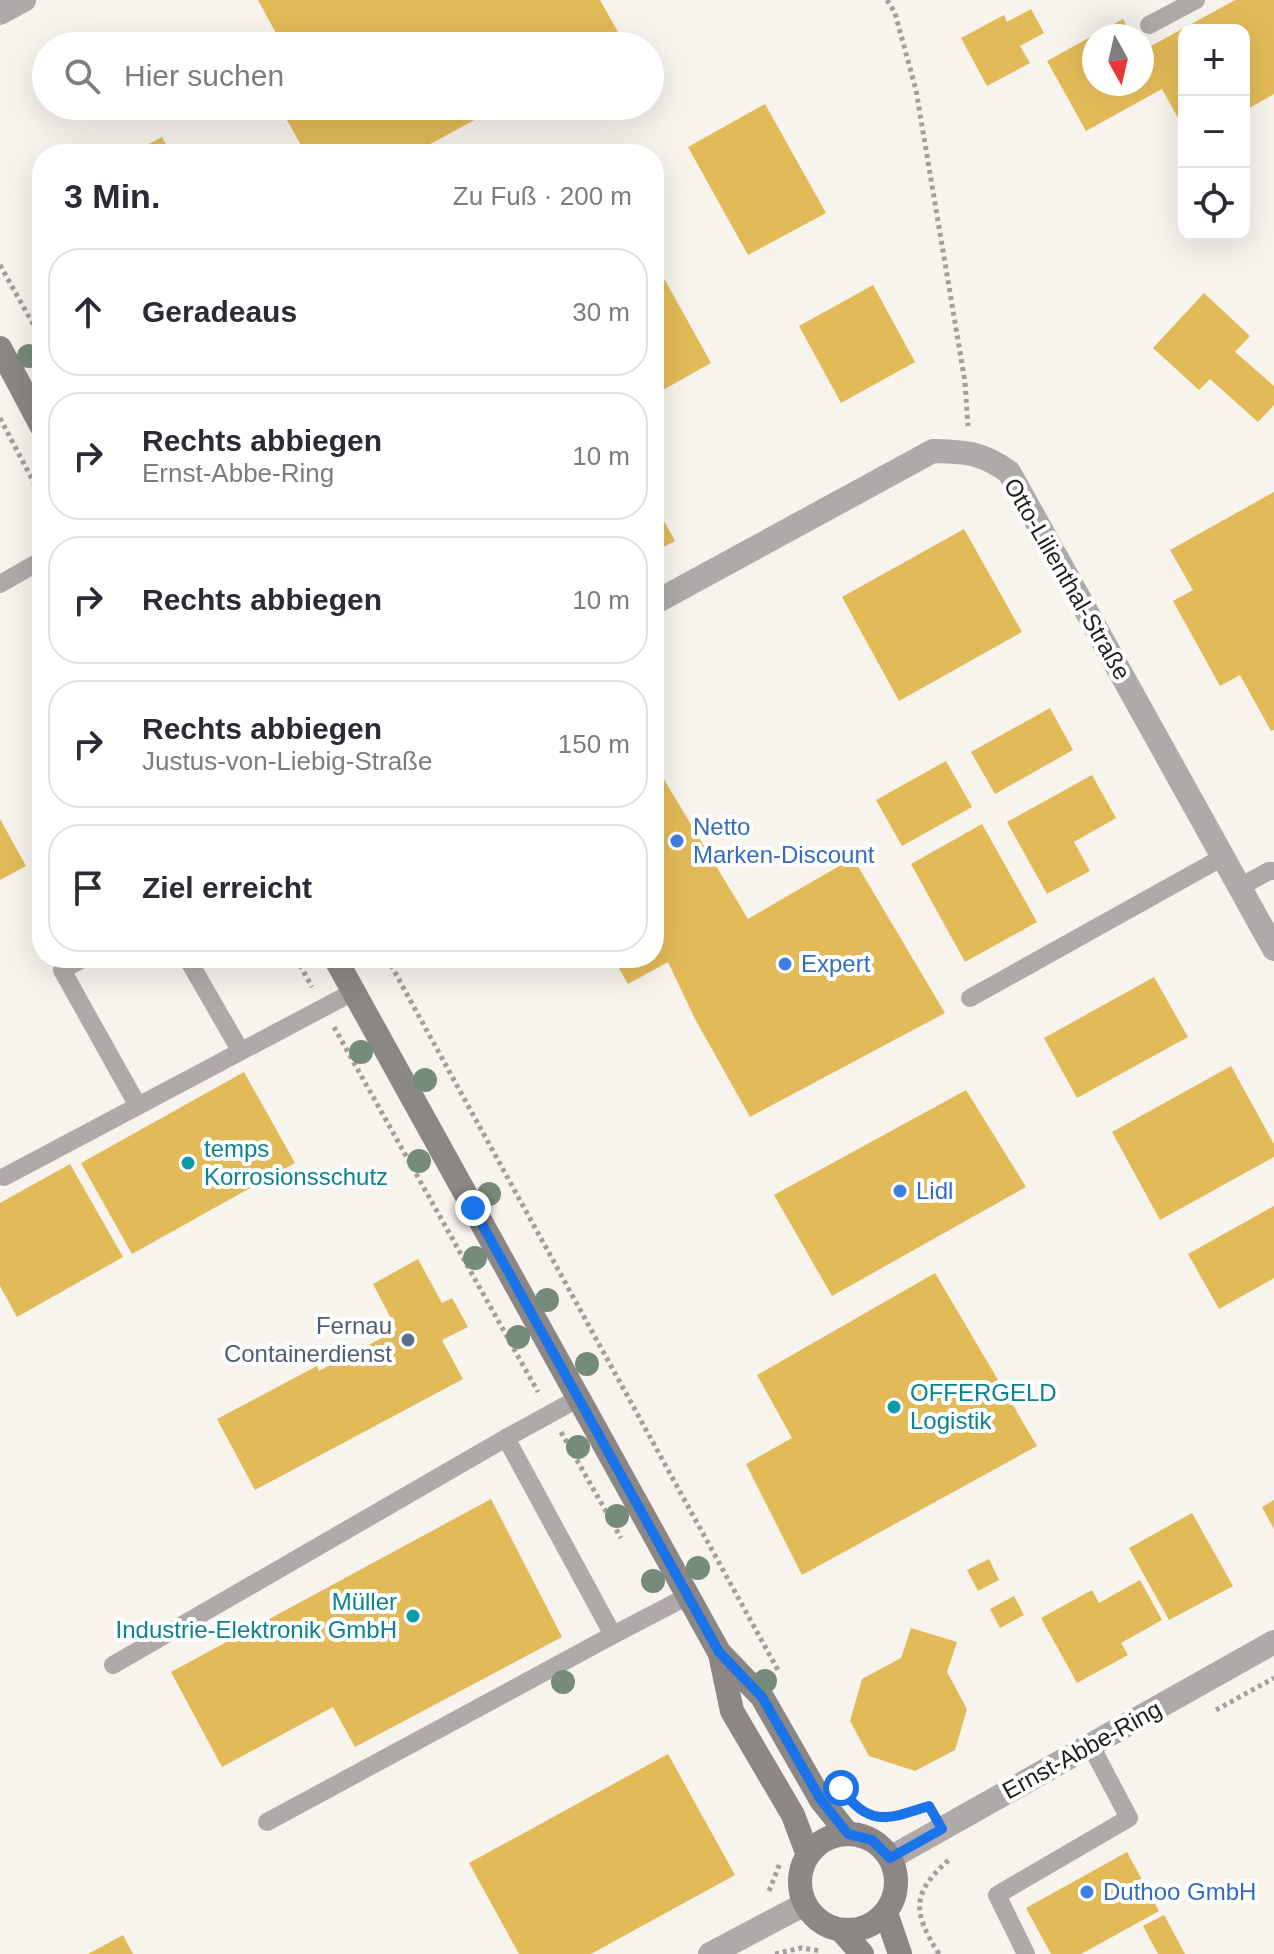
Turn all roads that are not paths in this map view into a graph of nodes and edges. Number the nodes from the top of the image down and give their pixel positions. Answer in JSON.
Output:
{"nodes":[{"id":1,"x":24,"y":0,"type":"edge"},
{"id":2,"x":1196,"y":0,"type":"edge"},
{"id":3,"x":0,"y":13,"type":"edge"},
{"id":4,"x":1151,"y":24,"type":"edge"},
{"id":5,"x":0,"y":348,"type":"edge"},
{"id":6,"x":32,"y":408,"type":"edge"},
{"id":7,"x":32,"y":566,"type":"edge"},
{"id":8,"x":0,"y":584,"type":"edge"},
{"id":9,"x":664,"y":598,"type":"edge"},
{"id":10,"x":1223,"y":857,"type":"junction"},
{"id":11,"x":1274,"y":871,"type":"edge"},
{"id":12,"x":1240,"y":887,"type":"junction"},
{"id":13,"x":1274,"y":949,"type":"edge"},
{"id":14,"x":66,"y":968,"type":"edge"},
{"id":15,"x":193,"y":968,"type":"edge"},
{"id":16,"x":340,"y":968,"type":"edge"},
{"id":17,"x":353,"y":992,"type":"junction"},
{"id":18,"x":970,"y":998,"type":"dead end"},
{"id":19,"x":240,"y":1050,"type":"junction"},
{"id":20,"x":138,"y":1106,"type":"junction"},
{"id":21,"x":4,"y":1177,"type":"dead end"},
{"id":22,"x":579,"y":1398,"type":"junction"},
{"id":23,"x":506,"y":1438,"type":"junction"},
{"id":24,"x":688,"y":1596,"type":"junction"},
{"id":25,"x":613,"y":1635,"type":"junction"},
{"id":26,"x":1274,"y":1642,"type":"edge"},
{"id":27,"x":719,"y":1652,"type":"junction"},
{"id":28,"x":113,"y":1665,"type":"dead end"},
{"id":29,"x":1091,"y":1746,"type":"junction"},
{"id":30,"x":267,"y":1822,"type":"dead end"},
{"id":31,"x":848,"y":1834,"type":"junction"},
{"id":32,"x":808,"y":1855,"type":"junction"},
{"id":33,"x":890,"y":1858,"type":"junction"},
{"id":34,"x":805,"y":1904,"type":"junction"},
{"id":35,"x":886,"y":1913,"type":"junction"},
{"id":36,"x":838,"y":1941,"type":"edge"},
{"id":37,"x":710,"y":1954,"type":"edge"},
{"id":38,"x":862,"y":1954,"type":"edge"},
{"id":39,"x":900,"y":1954,"type":"edge"},
{"id":40,"x":1026,"y":1954,"type":"edge"}],
"edges":[{"from":1,"to":3,"type":"street"},
{"from":2,"to":4,"type":"lane"},
{"from":5,"to":6,"type":"main road"},
{"from":7,"to":8,"type":"lane"},
{"from":9,"to":10,"type":"street","name":"Otto-Lilienthal-Straße"},
{"from":10,"to":12,"type":"street","name":"Otto-Lilienthal-Straße"},
{"from":10,"to":18,"type":"lane"},
{"from":11,"to":12,"type":"lane"},
{"from":12,"to":13,"type":"street","name":"Otto-Lilienthal-Straße"},
{"from":14,"to":20,"type":"lane"},
{"from":15,"to":19,"type":"lane"},
{"from":16,"to":17,"type":"main road"},
{"from":17,"to":19,"type":"lane"},
{"from":17,"to":22,"type":"main road"},
{"from":19,"to":20,"type":"lane"},
{"from":20,"to":21,"type":"lane"},
{"from":22,"to":23,"type":"lane"},
{"from":22,"to":24,"type":"main road"},
{"from":23,"to":25,"type":"lane"},
{"from":23,"to":28,"type":"lane"},
{"from":24,"to":25,"type":"lane"},
{"from":24,"to":27,"type":"main road"},
{"from":25,"to":30,"type":"lane"},
{"from":26,"to":29,"type":"street","name":"Ernst-Abbe-Ring"},
{"from":27,"to":31,"type":"main road"},
{"from":27,"to":32,"type":"main road"},
{"from":29,"to":33,"type":"street","name":"Ernst-Abbe-Ring"},
{"from":29,"to":40,"type":"lane"},
{"from":31,"to":32,"type":"main road"},
{"from":31,"to":33,"type":"main road"},
{"from":32,"to":34,"type":"main road"},
{"from":33,"to":35,"type":"main road"},
{"from":34,"to":36,"type":"main road"},
{"from":34,"to":37,"type":"street"},
{"from":35,"to":36,"type":"main road"},
{"from":35,"to":39,"type":"main road"},
{"from":36,"to":38,"type":"main road"}]}
